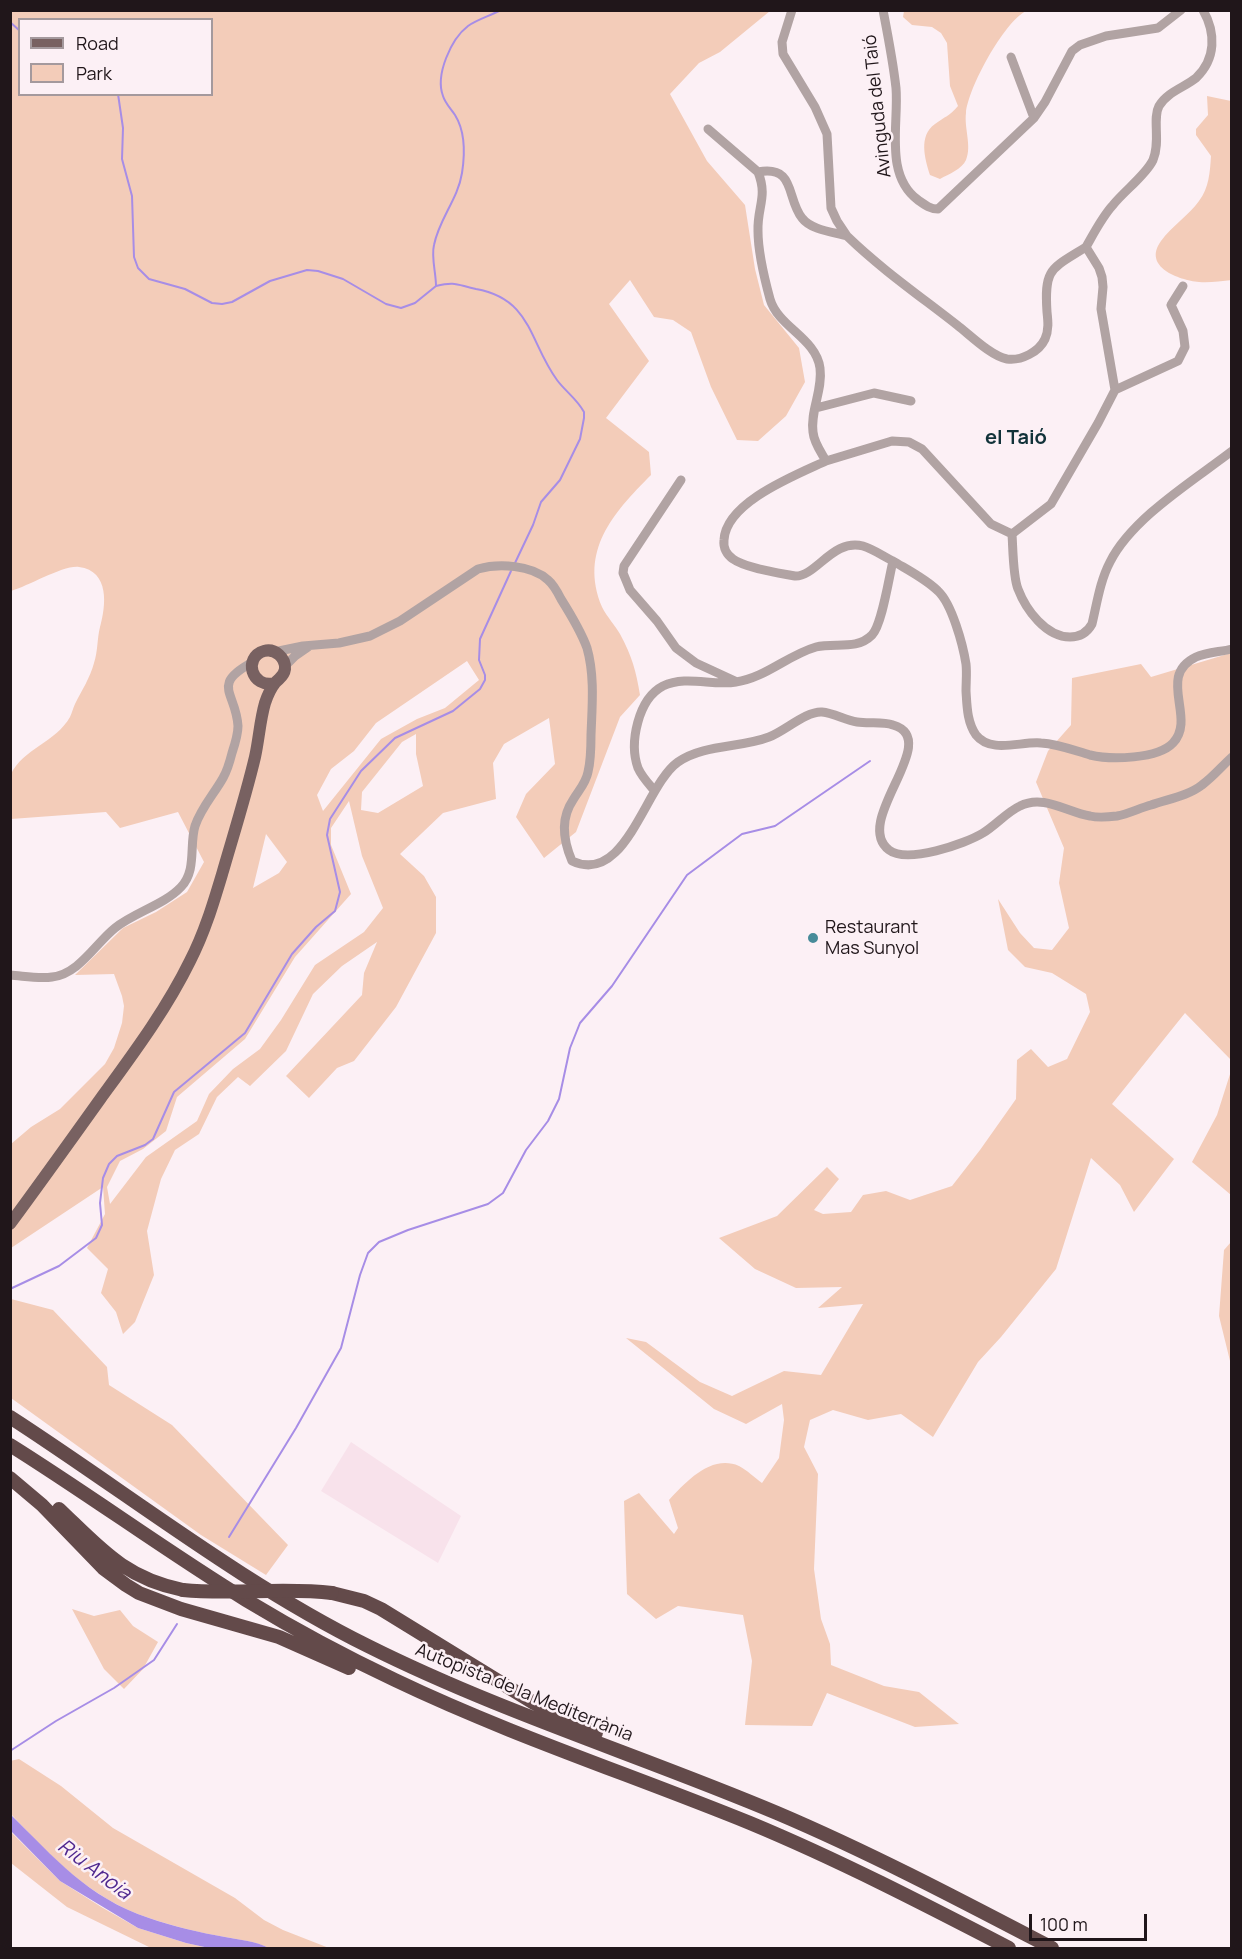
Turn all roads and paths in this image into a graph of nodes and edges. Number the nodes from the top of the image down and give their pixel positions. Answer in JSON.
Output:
{"nodes":[{"id":1,"x":792,"y":10,"type":"edge"},
{"id":2,"x":883,"y":10,"type":"edge"},
{"id":3,"x":1181,"y":10,"type":"edge"},
{"id":4,"x":1203,"y":10,"type":"edge"},
{"id":5,"x":1011,"y":57,"type":"dead end"},
{"id":6,"x":1034,"y":118,"type":"junction"},
{"id":7,"x":708,"y":129,"type":"dead end"},
{"id":8,"x":758,"y":172,"type":"junction"},
{"id":9,"x":846,"y":236,"type":"junction"},
{"id":10,"x":1086,"y":248,"type":"junction"},
{"id":11,"x":1183,"y":286,"type":"dead end"},
{"id":12,"x":1115,"y":390,"type":"junction"},
{"id":13,"x":912,"y":401,"type":"dead end"},
{"id":14,"x":816,"y":408,"type":"junction"},
{"id":15,"x":1232,"y":450,"type":"edge"},
{"id":16,"x":826,"y":462,"type":"junction"},
{"id":17,"x":681,"y":480,"type":"dead end"},
{"id":18,"x":1012,"y":534,"type":"junction"},
{"id":19,"x":893,"y":561,"type":"junction"},
{"id":20,"x":310,"y":646,"type":"junction"},
{"id":21,"x":1232,"y":649,"type":"edge"},
{"id":22,"x":274,"y":652,"type":"junction"},
{"id":23,"x":253,"y":662,"type":"junction"},
{"id":24,"x":285,"y":666,"type":"junction"},
{"id":25,"x":257,"y":679,"type":"junction"},
{"id":26,"x":230,"y":681,"type":"junction"},
{"id":27,"x":737,"y":682,"type":"junction"},
{"id":28,"x":275,"y":683,"type":"junction"},
{"id":29,"x":264,"y":706,"type":"junction"},
{"id":30,"x":1232,"y":757,"type":"edge"},
{"id":31,"x":654,"y":790,"type":"junction"},
{"id":32,"x":10,"y":975,"type":"edge"},
{"id":33,"x":10,"y":1224,"type":"edge"},
{"id":34,"x":10,"y":1417,"type":"edge"},
{"id":35,"x":10,"y":1445,"type":"edge"},
{"id":36,"x":10,"y":1467,"type":"edge"},
{"id":37,"x":10,"y":1478,"type":"edge"},
{"id":38,"x":470,"y":1713,"type":"junction"},
{"id":39,"x":684,"y":1776,"type":"junction"},
{"id":40,"x":1009,"y":1948,"type":"edge"},
{"id":41,"x":1052,"y":1948,"type":"edge"}],
"edges":[{"from":1,"to":9,"type":"street"},
{"from":2,"to":6,"type":"street","name":"Avinguda del Taió"},
{"from":3,"to":6,"type":"street","name":"Avinguda del Taió"},
{"from":4,"to":10,"type":"street"},
{"from":5,"to":6,"type":"street"},
{"from":7,"to":8,"type":"street"},
{"from":8,"to":9,"type":"street"},
{"from":8,"to":14,"type":"street"},
{"from":9,"to":10,"type":"street"},
{"from":10,"to":12,"type":"street"},
{"from":11,"to":12,"type":"street"},
{"from":12,"to":18,"type":"street"},
{"from":13,"to":14,"type":"street"},
{"from":14,"to":16,"type":"street"},
{"from":15,"to":18,"type":"street"},
{"from":16,"to":18,"type":"street"},
{"from":16,"to":19,"type":"street"},
{"from":17,"to":27,"type":"street"},
{"from":19,"to":21,"type":"street"},
{"from":19,"to":27,"type":"street"},
{"from":20,"to":22,"type":"street"},
{"from":20,"to":24,"type":"street"},
{"from":20,"to":31,"type":"street"},
{"from":22,"to":23,"type":"main road"},
{"from":22,"to":24,"type":"main road"},
{"from":23,"to":25,"type":"main road"},
{"from":23,"to":26,"type":"street"},
{"from":24,"to":28,"type":"main road"},
{"from":25,"to":26,"type":"street"},
{"from":25,"to":28,"type":"main road"},
{"from":25,"to":29,"type":"main road"},
{"from":26,"to":32,"type":"street"},
{"from":27,"to":31,"type":"street"},
{"from":28,"to":29,"type":"main road"},
{"from":29,"to":33,"type":"main road"},
{"from":30,"to":31,"type":"street"},
{"from":34,"to":39,"type":"highway","name":"Autopista de la Mediterrània"},
{"from":35,"to":38,"type":"highway","name":"Autopista de la Mediterrània"},
{"from":36,"to":39,"type":"highway","bridge":true},
{"from":37,"to":38,"type":"highway"},
{"from":38,"to":40,"type":"highway","name":"Autopista de la Mediterrània"},
{"from":39,"to":41,"type":"highway","name":"Autopista de la Mediterrània"}]}
